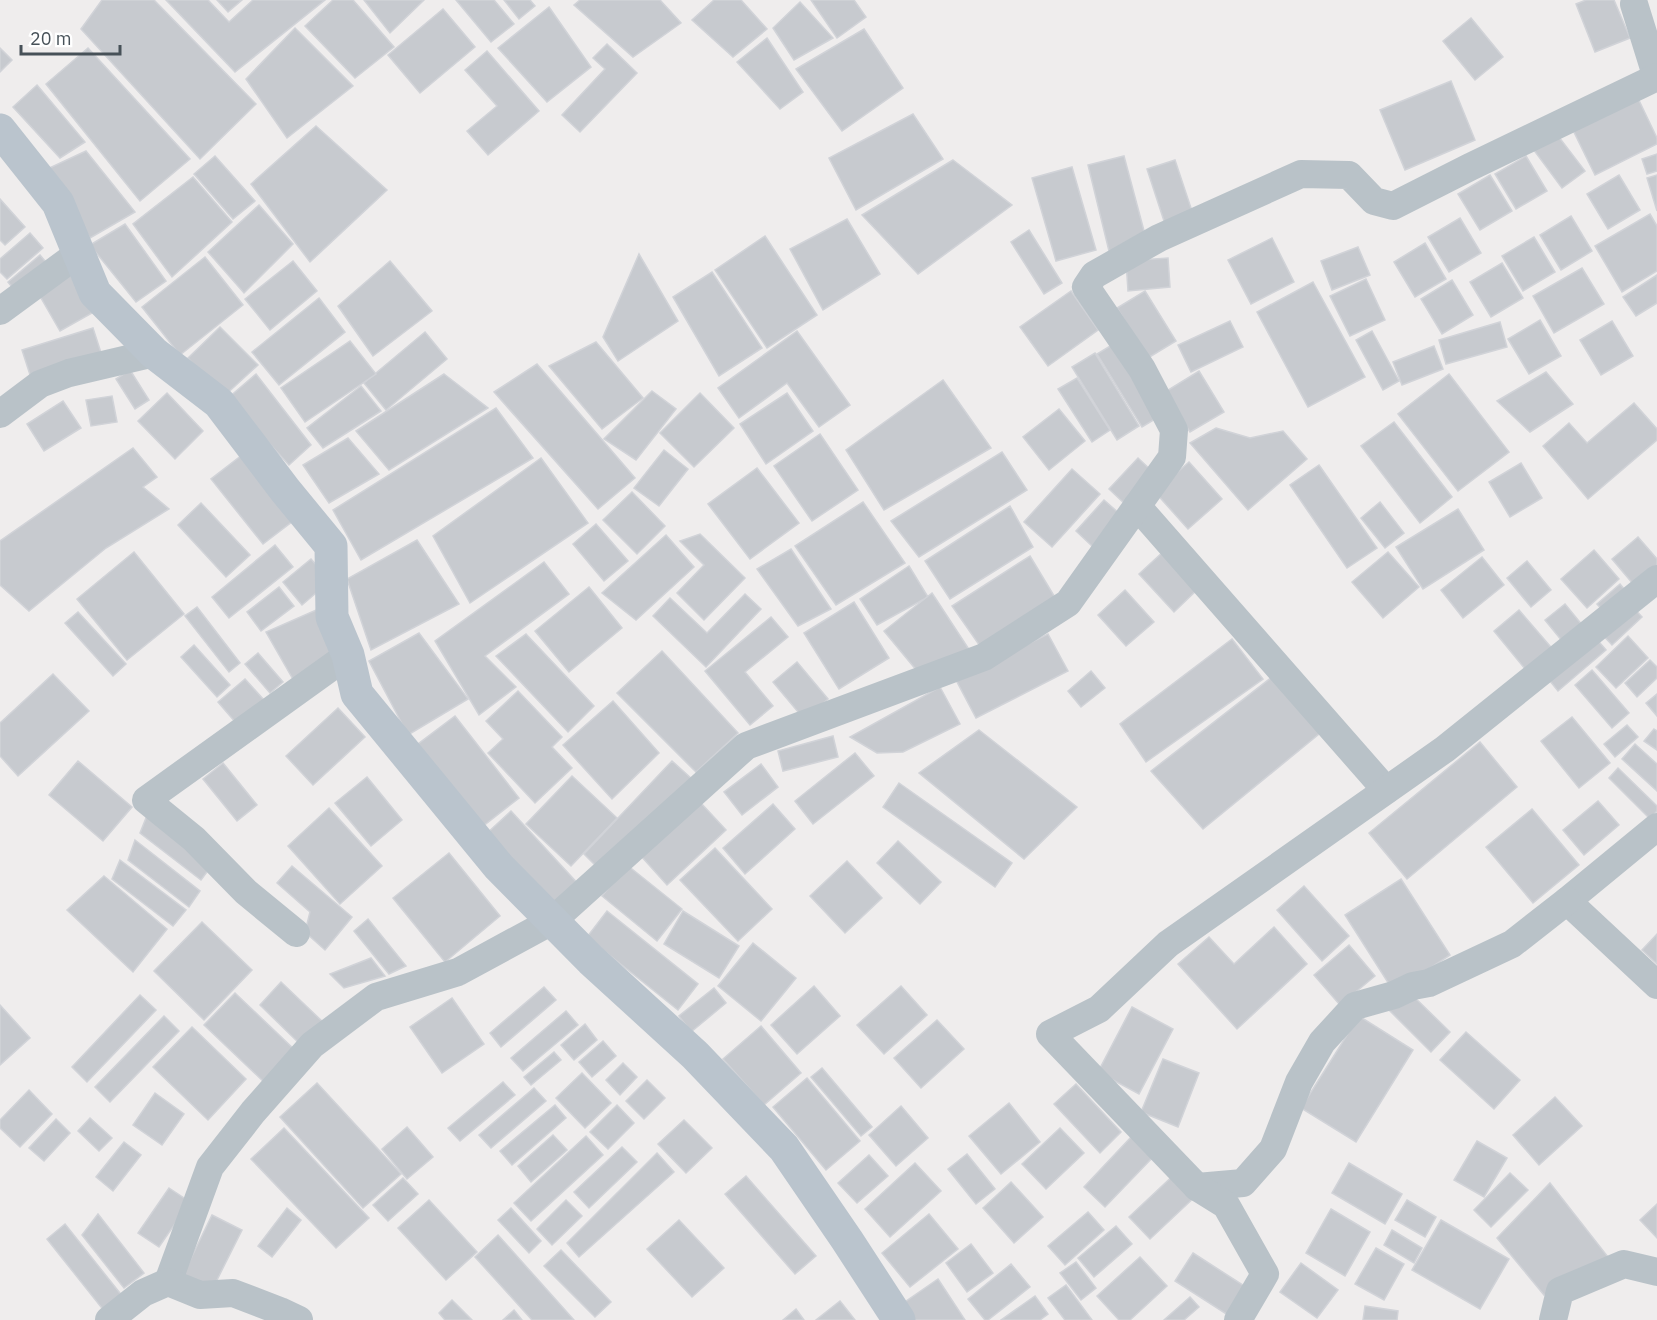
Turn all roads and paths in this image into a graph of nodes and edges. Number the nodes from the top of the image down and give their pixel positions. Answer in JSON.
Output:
{"nodes":[{"id":1,"x":1638,"y":1,"type":"edge"},
{"id":2,"x":1657,"y":77,"type":"edge"},
{"id":3,"x":0,"y":130,"type":"edge"},
{"id":4,"x":79,"y":253,"type":"junction"},
{"id":5,"x":0,"y":311,"type":"edge"},
{"id":6,"x":154,"y":352,"type":"junction"},
{"id":7,"x":0,"y":414,"type":"edge"},
{"id":8,"x":1137,"y":506,"type":"junction"},
{"id":9,"x":1657,"y":579,"type":"edge"},
{"id":10,"x":348,"y":655,"type":"junction"},
{"id":11,"x":1386,"y":790,"type":"junction"},
{"id":12,"x":1657,"y":827,"type":"edge"},
{"id":13,"x":1567,"y":901,"type":"junction"},
{"id":14,"x":552,"y":921,"type":"junction"},
{"id":15,"x":296,"y":933,"type":"dead end"},
{"id":16,"x":1657,"y":985,"type":"edge"},
{"id":17,"x":1197,"y":1187,"type":"junction"},
{"id":18,"x":1657,"y":1272,"type":"edge"},
{"id":19,"x":168,"y":1282,"type":"junction"},
{"id":20,"x":108,"y":1320,"type":"edge"},
{"id":21,"x":299,"y":1320,"type":"edge"},
{"id":22,"x":899,"y":1320,"type":"edge"},
{"id":23,"x":1238,"y":1320,"type":"edge"},
{"id":24,"x":1553,"y":1320,"type":"edge"}],
"edges":[{"from":1,"to":2,"type":"street"},
{"from":2,"to":8,"type":"street"},
{"from":3,"to":4,"type":"street"},
{"from":4,"to":5,"type":"street"},
{"from":4,"to":6,"type":"street"},
{"from":6,"to":7,"type":"street"},
{"from":6,"to":10,"type":"street"},
{"from":8,"to":11,"type":"street"},
{"from":8,"to":14,"type":"street"},
{"from":9,"to":11,"type":"street"},
{"from":10,"to":14,"type":"street"},
{"from":10,"to":15,"type":"street"},
{"from":11,"to":17,"type":"street"},
{"from":12,"to":13,"type":"street"},
{"from":13,"to":16,"type":"street"},
{"from":13,"to":17,"type":"street"},
{"from":14,"to":19,"type":"street"},
{"from":14,"to":22,"type":"street"},
{"from":17,"to":23,"type":"street"},
{"from":18,"to":24,"type":"street"},
{"from":19,"to":20,"type":"street"},
{"from":19,"to":21,"type":"street"}]}
